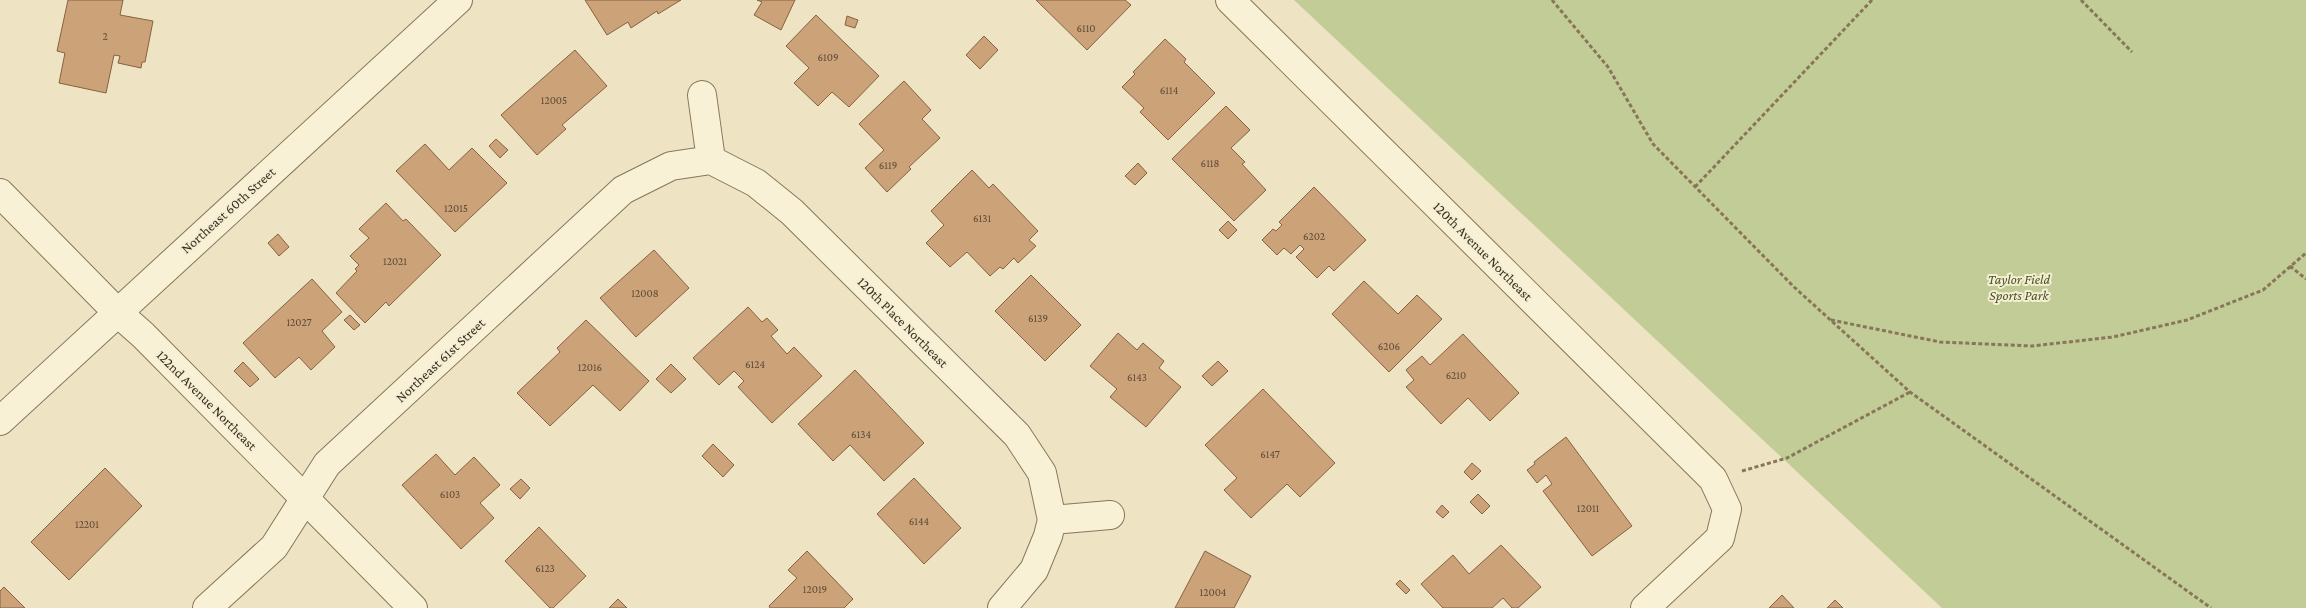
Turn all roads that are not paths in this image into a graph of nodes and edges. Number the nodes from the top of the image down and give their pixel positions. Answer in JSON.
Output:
{"nodes":[{"id":1,"x":458,"y":0,"type":"edge"},
{"id":2,"x":1230,"y":0,"type":"edge"},
{"id":3,"x":702,"y":95,"type":"dead end"},
{"id":4,"x":710,"y":160,"type":"junction"},
{"id":5,"x":0,"y":193,"type":"edge"},
{"id":6,"x":117,"y":312,"type":"junction"},
{"id":7,"x":0,"y":421,"type":"edge"},
{"id":8,"x":306,"y":499,"type":"junction"},
{"id":9,"x":1110,"y":515,"type":"dead end"},
{"id":10,"x":1052,"y":520,"type":"junction"},
{"id":11,"x":207,"y":608,"type":"edge"},
{"id":12,"x":413,"y":608,"type":"edge"},
{"id":13,"x":1002,"y":608,"type":"edge"},
{"id":14,"x":1645,"y":608,"type":"edge"}],
"edges":[{"from":1,"to":6,"type":"street","name":"Northeast 60th Street"},
{"from":2,"to":14,"type":"street","name":"120th Avenue Northeast"},
{"from":3,"to":4,"type":"street"},
{"from":4,"to":8,"type":"street","name":"Northeast 61st Street"},
{"from":4,"to":10,"type":"street","name":"120th Place Northeast"},
{"from":5,"to":6,"type":"street","name":"122nd Avenue Northeast"},
{"from":6,"to":7,"type":"street","name":"Northeast 60th Street"},
{"from":6,"to":8,"type":"street","name":"122nd Avenue Northeast"},
{"from":8,"to":11,"type":"street","name":"Northeast 61st Street"},
{"from":8,"to":12,"type":"street","name":"122nd Avenue Northeast"},
{"from":9,"to":10,"type":"street"},
{"from":10,"to":13,"type":"street"}]}
